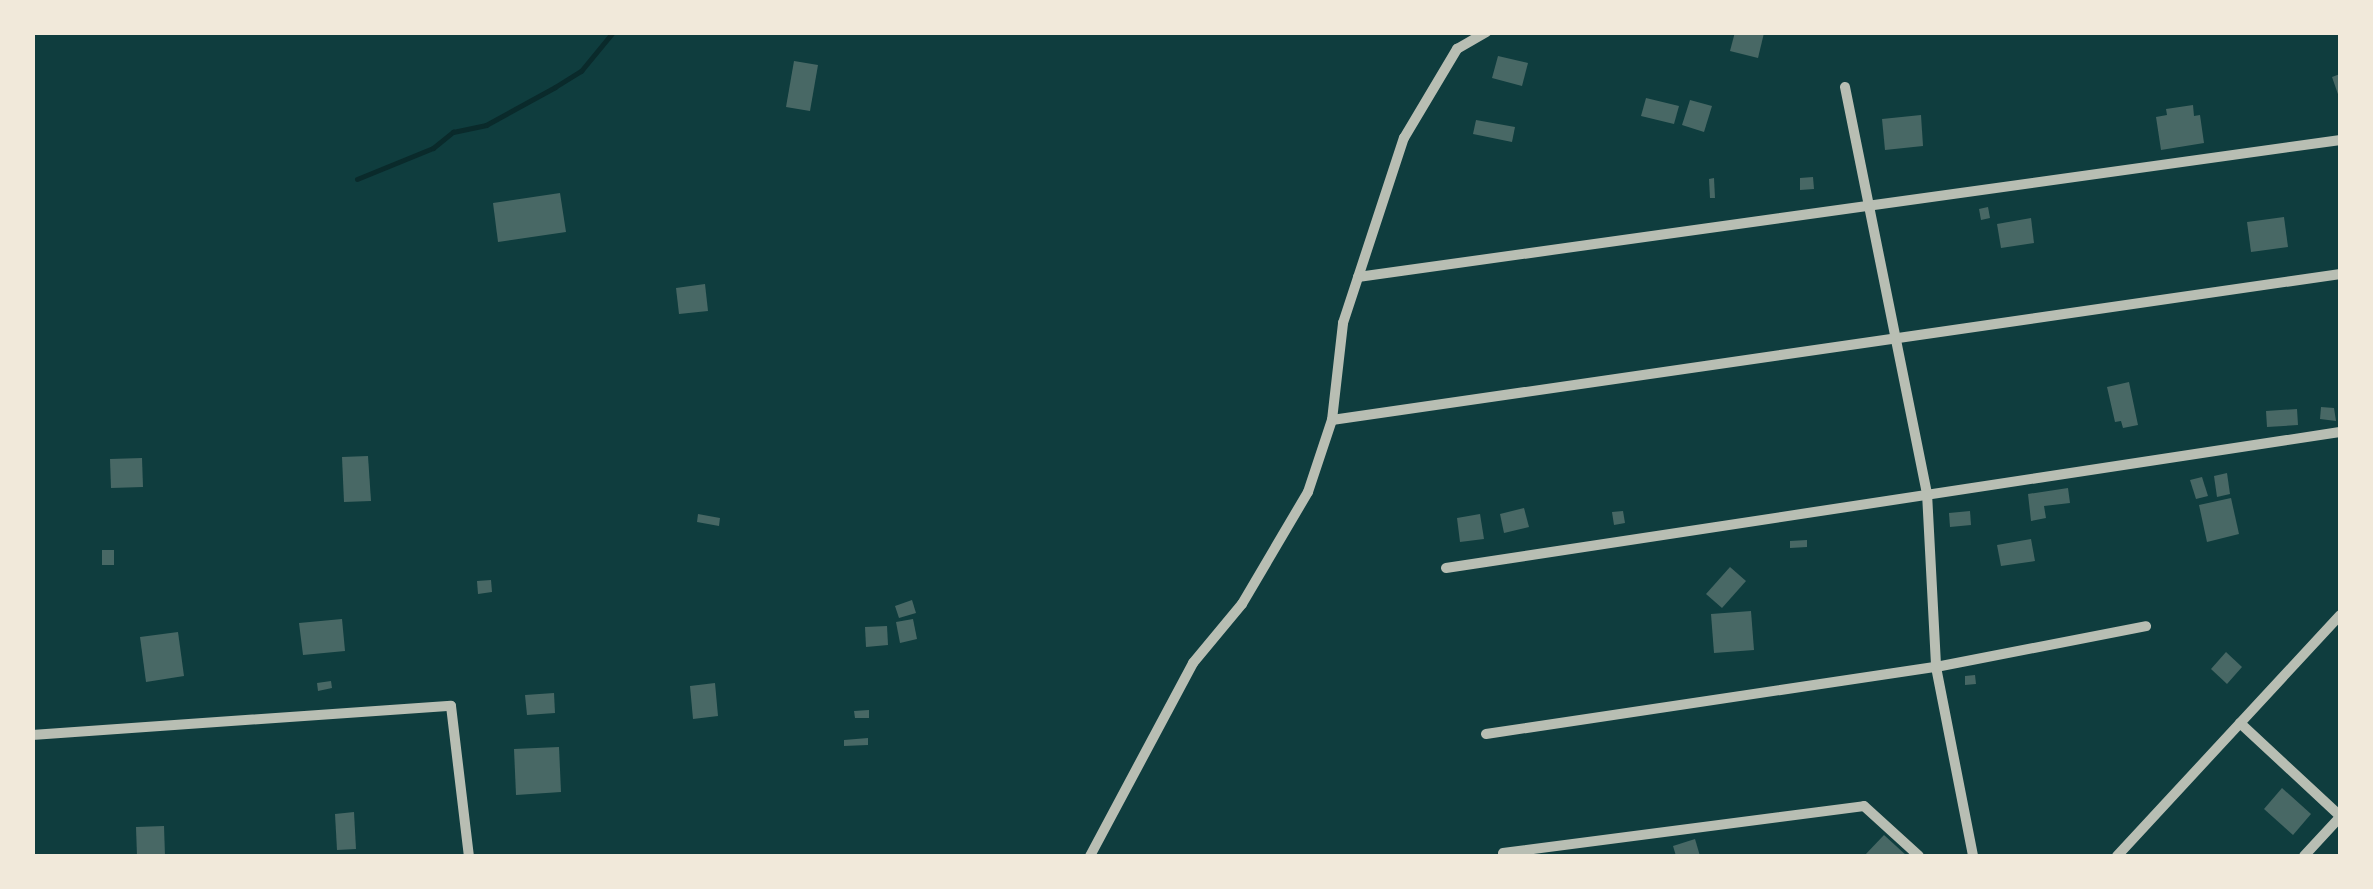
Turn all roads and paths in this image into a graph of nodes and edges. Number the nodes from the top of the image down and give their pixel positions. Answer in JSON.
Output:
{"nodes":[{"id":1,"x":1487,"y":32,"type":"edge"},
{"id":2,"x":1845,"y":87,"type":"dead end"},
{"id":3,"x":2340,"y":140,"type":"edge"},
{"id":4,"x":1869,"y":206,"type":"junction"},
{"id":5,"x":2340,"y":274,"type":"edge"},
{"id":6,"x":1358,"y":277,"type":"junction"},
{"id":7,"x":1895,"y":336,"type":"junction"},
{"id":8,"x":1332,"y":420,"type":"junction"},
{"id":9,"x":2340,"y":432,"type":"edge"},
{"id":10,"x":1927,"y":494,"type":"junction"},
{"id":11,"x":1446,"y":568,"type":"dead end"},
{"id":12,"x":2340,"y":615,"type":"edge"},
{"id":13,"x":2146,"y":626,"type":"dead end"},
{"id":14,"x":1936,"y":667,"type":"junction"},
{"id":15,"x":2240,"y":723,"type":"junction"},
{"id":16,"x":1486,"y":734,"type":"dead end"},
{"id":17,"x":32,"y":736,"type":"edge"},
{"id":18,"x":2340,"y":816,"type":"edge"},
{"id":19,"x":1503,"y":853,"type":"dead end"},
{"id":20,"x":469,"y":856,"type":"edge"},
{"id":21,"x":1090,"y":856,"type":"edge"},
{"id":22,"x":1919,"y":856,"type":"edge"},
{"id":23,"x":1973,"y":856,"type":"edge"},
{"id":24,"x":2117,"y":856,"type":"edge"},
{"id":25,"x":2304,"y":856,"type":"edge"}],
"edges":[{"from":1,"to":6,"type":"street"},
{"from":2,"to":4,"type":"street"},
{"from":3,"to":4,"type":"street"},
{"from":4,"to":6,"type":"street"},
{"from":4,"to":7,"type":"street"},
{"from":5,"to":7,"type":"street"},
{"from":6,"to":8,"type":"street"},
{"from":7,"to":8,"type":"street"},
{"from":7,"to":10,"type":"street"},
{"from":8,"to":21,"type":"street"},
{"from":9,"to":10,"type":"street"},
{"from":10,"to":11,"type":"street"},
{"from":10,"to":14,"type":"street"},
{"from":12,"to":15,"type":"street"},
{"from":13,"to":14,"type":"street"},
{"from":14,"to":16,"type":"street"},
{"from":14,"to":23,"type":"street"},
{"from":15,"to":18,"type":"street"},
{"from":15,"to":24,"type":"street"},
{"from":17,"to":20,"type":"street"},
{"from":18,"to":25,"type":"street"},
{"from":19,"to":22,"type":"street"}]}
